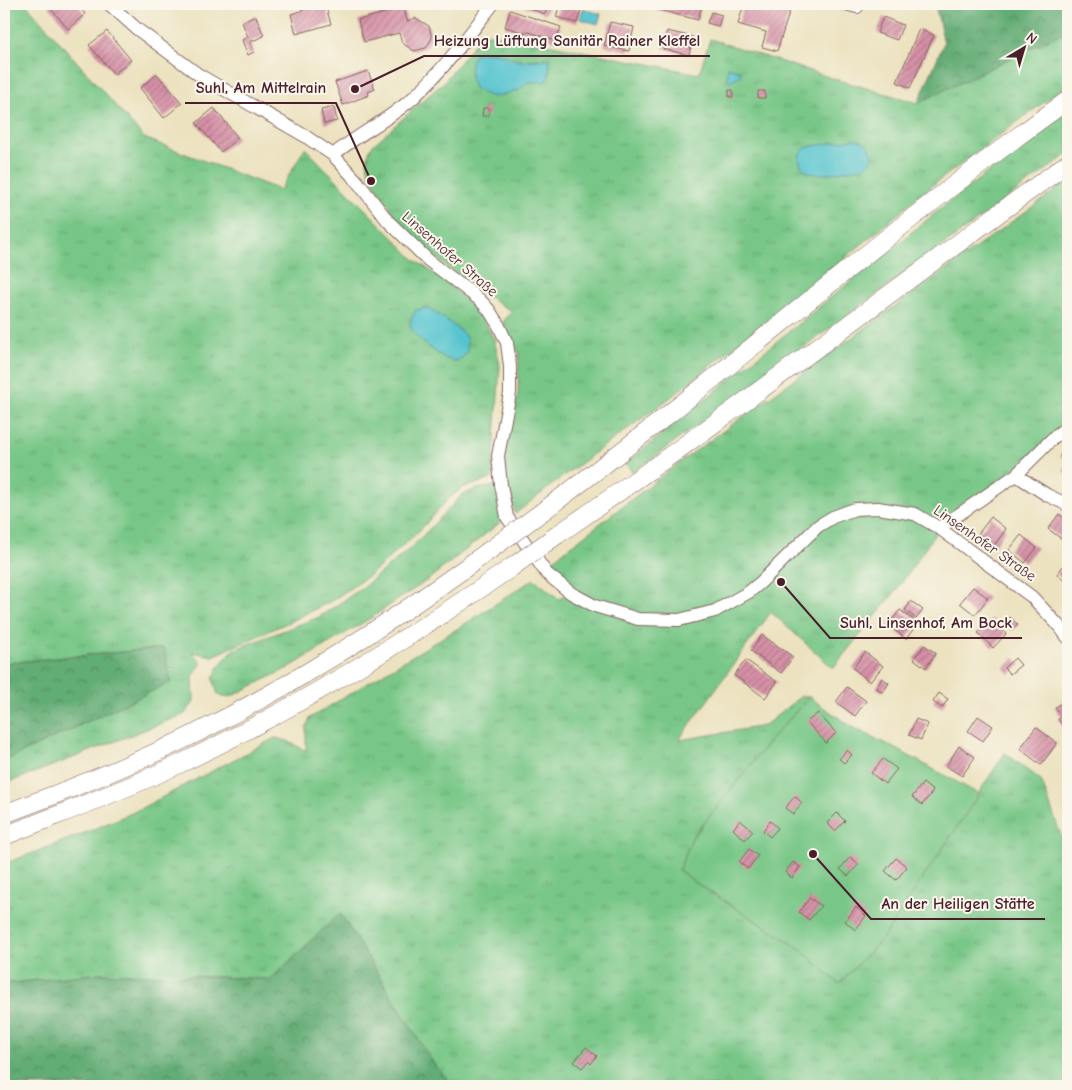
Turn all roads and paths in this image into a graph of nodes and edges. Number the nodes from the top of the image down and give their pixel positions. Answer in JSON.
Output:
{"nodes":[{"id":1,"x":109,"y":4,"type":"edge"},
{"id":2,"x":492,"y":4,"type":"edge"},
{"id":3,"x":1068,"y":100,"type":"edge"},
{"id":4,"x":333,"y":155,"type":"junction"},
{"id":5,"x":1068,"y":163,"type":"edge"},
{"id":6,"x":1068,"y":426,"type":"edge"},
{"id":7,"x":1016,"y":475,"type":"junction"},
{"id":8,"x":1068,"y":505,"type":"edge"},
{"id":9,"x":939,"y":528,"type":"junction"},
{"id":10,"x":1068,"y":638,"type":"edge"},
{"id":11,"x":4,"y":814,"type":"edge"},
{"id":12,"x":4,"y":836,"type":"edge"}],
"edges":[{"from":1,"to":4,"type":"street","name":"Linsenhofer Straße"},
{"from":2,"to":4,"type":"street"},
{"from":3,"to":11,"type":"highway","bridge":true},
{"from":4,"to":9,"type":"street","name":"Linsenhofer Straße"},
{"from":5,"to":12,"type":"highway","bridge":true},
{"from":6,"to":7,"type":"street"},
{"from":7,"to":8,"type":"street"},
{"from":7,"to":9,"type":"street"},
{"from":9,"to":10,"type":"street","name":"Linsenhofer Straße"}]}
